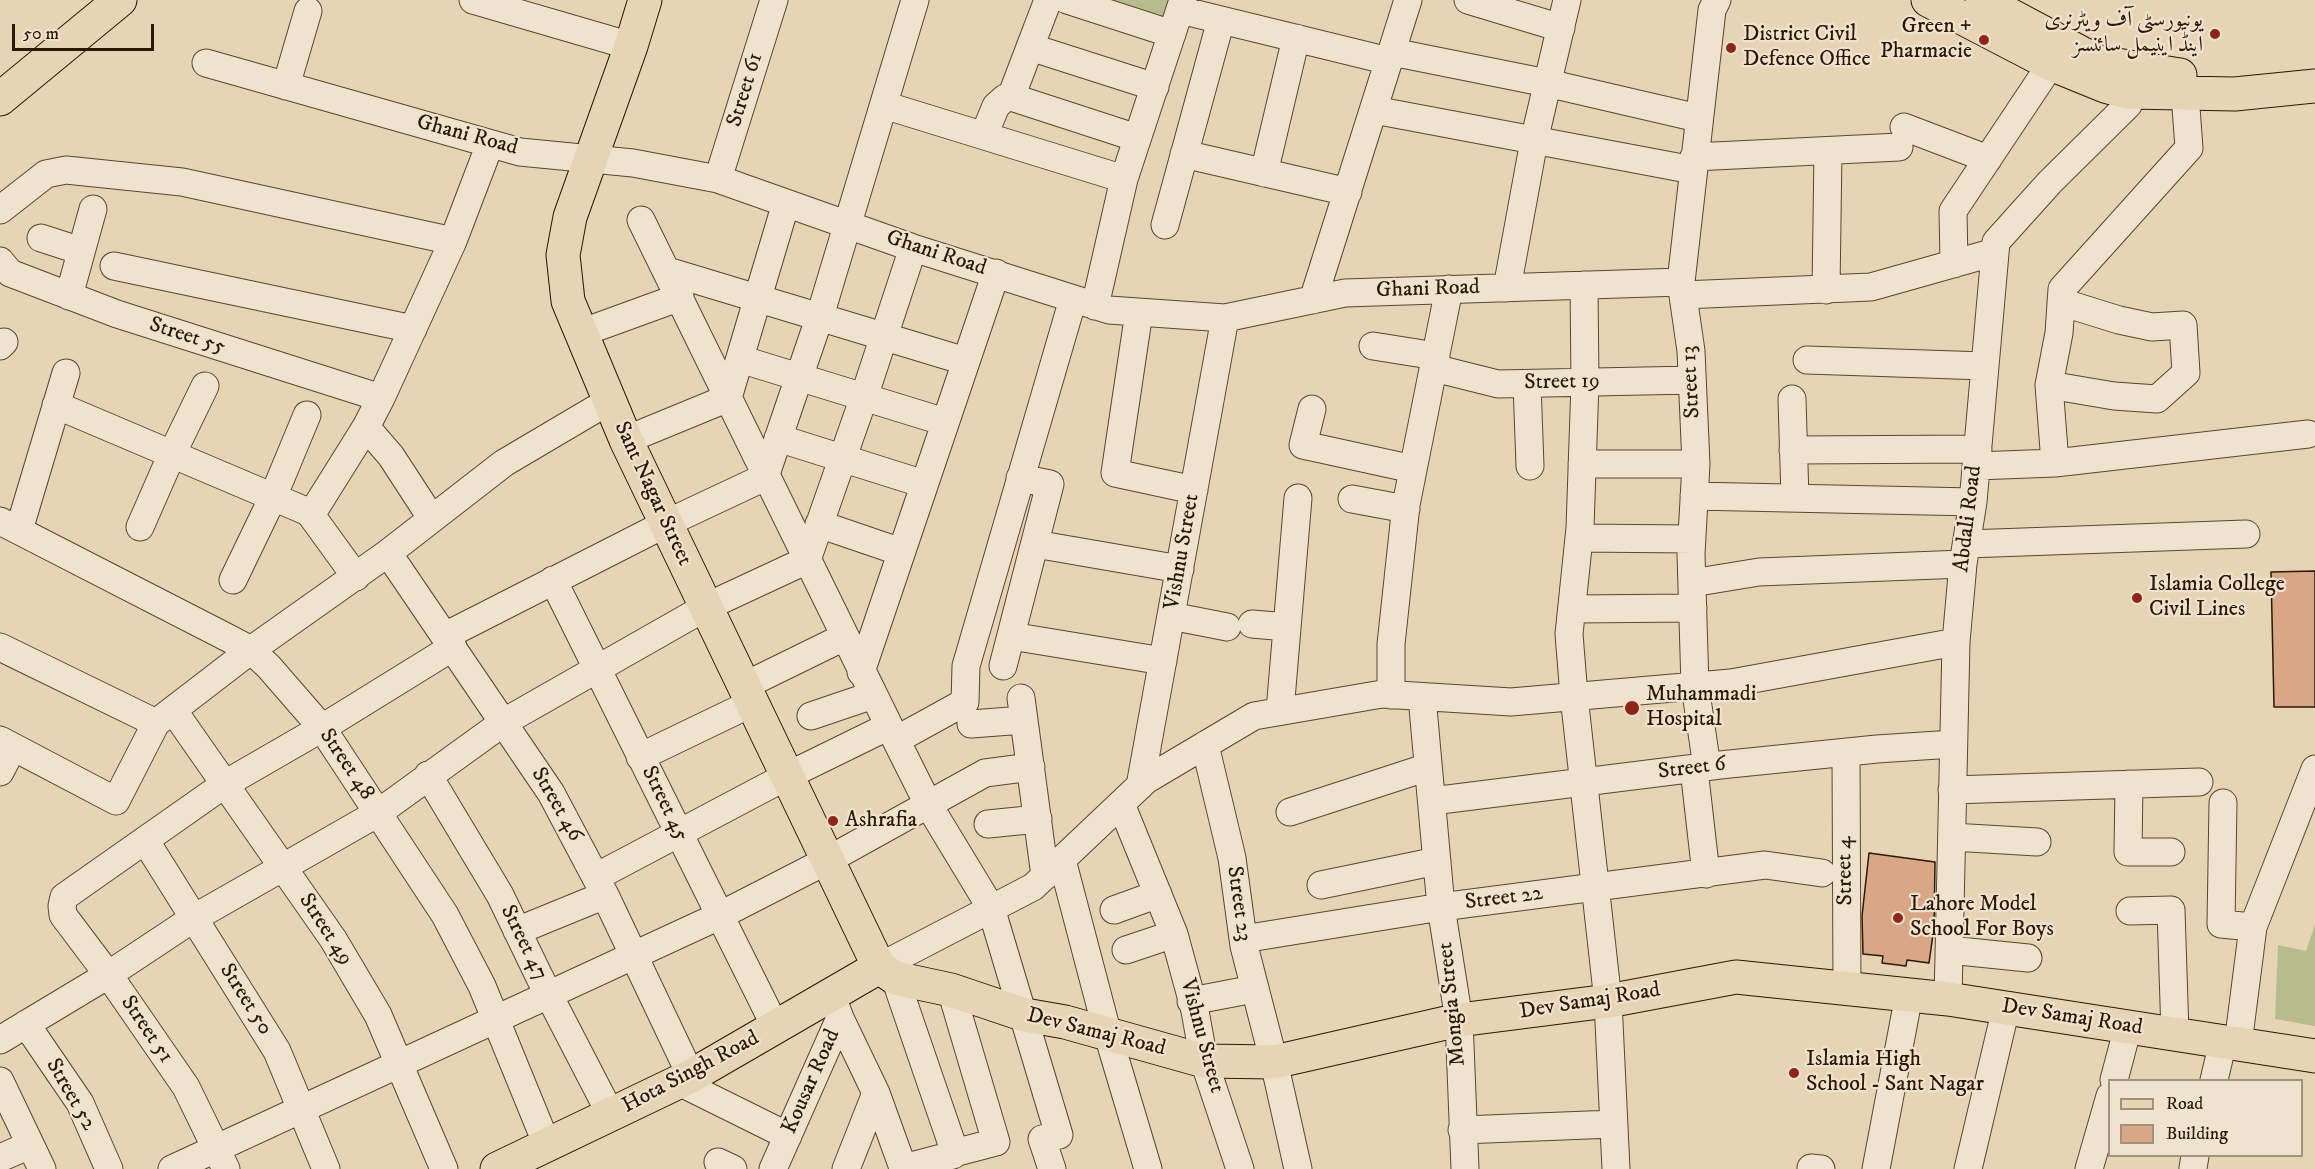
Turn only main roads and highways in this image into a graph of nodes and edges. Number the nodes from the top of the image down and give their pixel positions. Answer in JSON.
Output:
{"nodes":[{"id":1,"x":120,"y":0,"type":"edge"},
{"id":2,"x":645,"y":0,"type":"edge"},
{"id":3,"x":1928,"y":0,"type":"edge"},
{"id":4,"x":1982,"y":0,"type":"edge"},
{"id":5,"x":2315,"y":70,"type":"edge"},
{"id":6,"x":2315,"y":86,"type":"edge"},
{"id":7,"x":0,"y":99,"type":"edge"},
{"id":8,"x":887,"y":972,"type":"junction"},
{"id":9,"x":2315,"y":1056,"type":"edge"},
{"id":10,"x":497,"y":1169,"type":"edge"}],
"edges":[{"from":1,"to":7,"type":"main road"},
{"from":2,"to":8,"type":"main road","name":"Sant Nagar Street"},
{"from":3,"to":6,"type":"main road"},
{"from":4,"to":5,"type":"main road"},
{"from":8,"to":9,"type":"main road","name":"Dev Samaj Road"},
{"from":8,"to":10,"type":"main road","name":"Hota Singh Road"}]}
